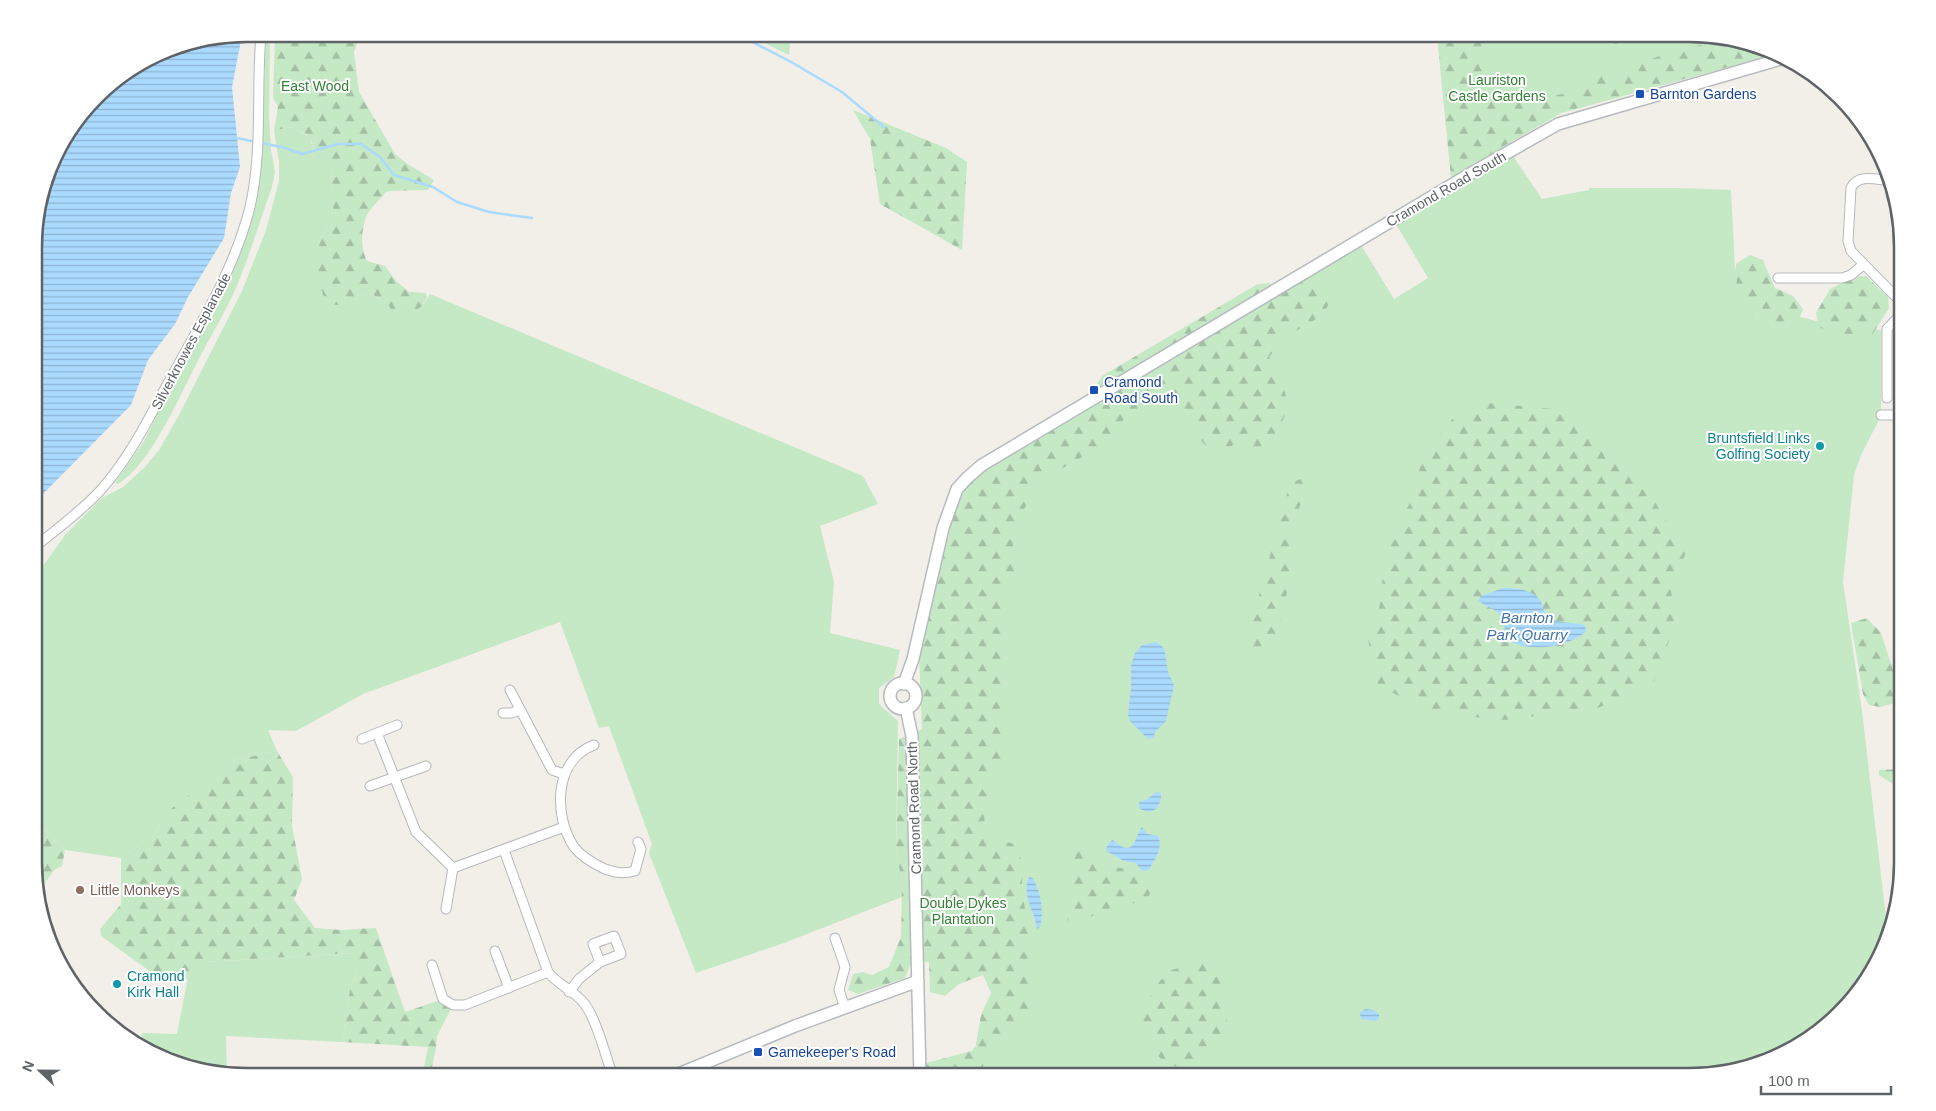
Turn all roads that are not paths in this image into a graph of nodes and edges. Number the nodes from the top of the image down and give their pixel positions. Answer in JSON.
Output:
{"nodes":[{"id":1,"x":261,"y":42,"type":"edge"},
{"id":2,"x":1773,"y":61,"type":"edge"},
{"id":3,"x":1882,"y":180,"type":"edge"},
{"id":4,"x":1864,"y":264,"type":"junction"},
{"id":5,"x":1778,"y":278,"type":"dead end"},
{"id":6,"x":1894,"y":295,"type":"edge"},
{"id":7,"x":1894,"y":322,"type":"edge"},
{"id":8,"x":1887,"y":398,"type":"dead end"},
{"id":9,"x":1880,"y":415,"type":"dead end"},
{"id":10,"x":1894,"y":415,"type":"edge"},
{"id":11,"x":42,"y":542,"type":"edge"},
{"id":12,"x":904,"y":684,"type":"junction"},
{"id":13,"x":510,"y":690,"type":"dead end"},
{"id":14,"x":906,"y":708,"type":"junction"},
{"id":15,"x":519,"y":710,"type":"junction"},
{"id":16,"x":503,"y":713,"type":"dead end"},
{"id":17,"x":397,"y":725,"type":"dead end"},
{"id":18,"x":377,"y":732,"type":"junction"},
{"id":19,"x":362,"y":739,"type":"dead end"},
{"id":20,"x":594,"y":744,"type":"dead end"},
{"id":21,"x":426,"y":766,"type":"dead end"},
{"id":22,"x":564,"y":774,"type":"junction"},
{"id":23,"x":394,"y":778,"type":"junction"},
{"id":24,"x":370,"y":786,"type":"dead end"},
{"id":25,"x":564,"y":827,"type":"junction"},
{"id":26,"x":638,"y":842,"type":"dead end"},
{"id":27,"x":504,"y":850,"type":"junction"},
{"id":28,"x":453,"y":868,"type":"junction"},
{"id":29,"x":446,"y":909,"type":"dead end"},
{"id":30,"x":835,"y":938,"type":"dead end"},
{"id":31,"x":495,"y":951,"type":"dead end"},
{"id":32,"x":600,"y":962,"type":"dead end"},
{"id":33,"x":432,"y":965,"type":"dead end"},
{"id":34,"x":548,"y":972,"type":"junction"},
{"id":35,"x":918,"y":981,"type":"junction"},
{"id":36,"x":509,"y":988,"type":"junction"},
{"id":37,"x":570,"y":992,"type":"junction"},
{"id":38,"x":845,"y":1008,"type":"junction"},
{"id":39,"x":610,"y":1068,"type":"edge"},
{"id":40,"x":693,"y":1068,"type":"edge"},
{"id":41,"x":920,"y":1068,"type":"edge"}],
"edges":[{"from":1,"to":11,"type":"street","name":"Silverknowes Esplanade"},
{"from":2,"to":12,"type":"street","name":"Cramond Road South"},
{"from":3,"to":4,"type":"street"},
{"from":4,"to":5,"type":"street"},
{"from":4,"to":6,"type":"street"},
{"from":7,"to":8,"type":"street"},
{"from":9,"to":10,"type":"street"},
{"from":12,"to":14,"type":"street"},
{"from":12,"to":14,"type":"street"},
{"from":13,"to":15,"type":"street"},
{"from":14,"to":35,"type":"street","name":"Cramond Road North"},
{"from":15,"to":16,"type":"street"},
{"from":15,"to":22,"type":"street"},
{"from":17,"to":18,"type":"street"},
{"from":18,"to":19,"type":"street"},
{"from":18,"to":23,"type":"street"},
{"from":20,"to":22,"type":"street"},
{"from":21,"to":23,"type":"street"},
{"from":22,"to":25,"type":"street"},
{"from":23,"to":24,"type":"street"},
{"from":23,"to":28,"type":"street"},
{"from":25,"to":26,"type":"street"},
{"from":25,"to":27,"type":"street"},
{"from":27,"to":28,"type":"street"},
{"from":27,"to":34,"type":"street"},
{"from":28,"to":29,"type":"street"},
{"from":30,"to":38,"type":"street"},
{"from":31,"to":36,"type":"street"},
{"from":32,"to":37,"type":"street"},
{"from":33,"to":36,"type":"street"},
{"from":34,"to":36,"type":"street"},
{"from":34,"to":37,"type":"street"},
{"from":35,"to":38,"type":"street"},
{"from":35,"to":41,"type":"street"},
{"from":37,"to":39,"type":"street"},
{"from":38,"to":40,"type":"street"}]}
